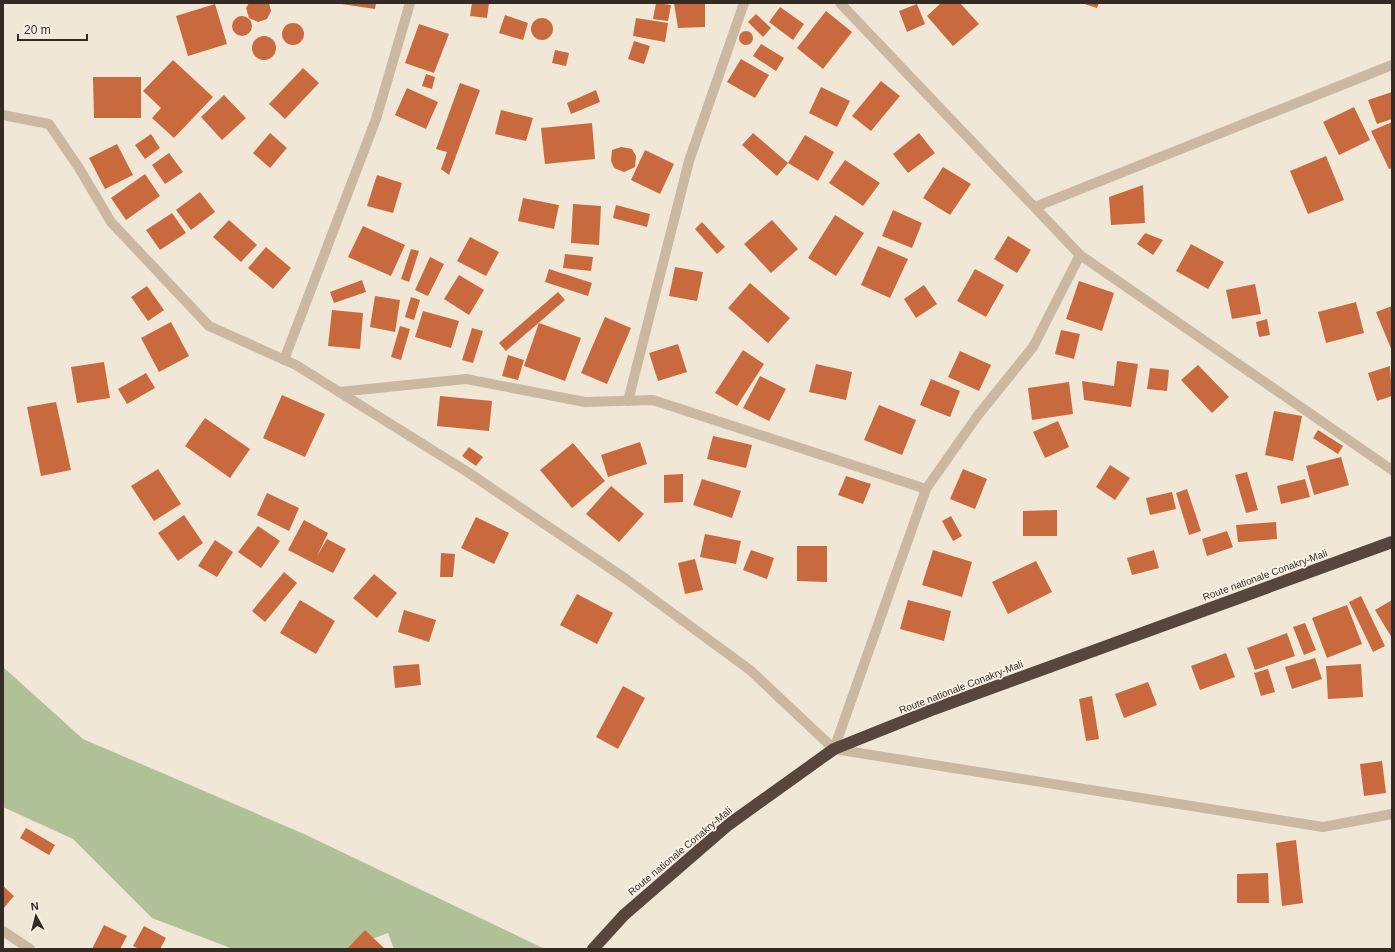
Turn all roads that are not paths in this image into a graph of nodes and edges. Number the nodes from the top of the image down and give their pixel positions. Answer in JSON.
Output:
{"nodes":[{"id":1,"x":410,"y":3,"type":"edge"},
{"id":2,"x":744,"y":3,"type":"edge"},
{"id":3,"x":840,"y":3,"type":"edge"},
{"id":4,"x":1392,"y":64,"type":"edge"},
{"id":5,"x":3,"y":115,"type":"edge"},
{"id":6,"x":1035,"y":207,"type":"junction"},
{"id":7,"x":1080,"y":255,"type":"junction"},
{"id":8,"x":284,"y":360,"type":"junction"},
{"id":9,"x":339,"y":392,"type":"junction"},
{"id":10,"x":628,"y":401,"type":"junction"},
{"id":11,"x":1392,"y":470,"type":"edge"},
{"id":12,"x":926,"y":490,"type":"junction"},
{"id":13,"x":1392,"y":542,"type":"edge"},
{"id":14,"x":834,"y":749,"type":"junction"},
{"id":15,"x":1392,"y":814,"type":"edge"},
{"id":16,"x":3,"y":931,"type":"edge"},
{"id":17,"x":30,"y":949,"type":"edge"},
{"id":18,"x":593,"y":949,"type":"edge"}],
"edges":[{"from":1,"to":8,"type":"street"},
{"from":2,"to":10,"type":"street"},
{"from":3,"to":6,"type":"street"},
{"from":4,"to":6,"type":"street"},
{"from":5,"to":8,"type":"street"},
{"from":6,"to":7,"type":"street"},
{"from":7,"to":11,"type":"street"},
{"from":7,"to":12,"type":"street"},
{"from":8,"to":9,"type":"street"},
{"from":9,"to":10,"type":"street"},
{"from":9,"to":14,"type":"street"},
{"from":10,"to":12,"type":"street"},
{"from":12,"to":14,"type":"street"},
{"from":13,"to":14,"type":"highway","name":"Route nationale Conakry-Mali"},
{"from":14,"to":15,"type":"street"},
{"from":14,"to":18,"type":"highway","name":"Route nationale Conakry-Mali"},
{"from":16,"to":17,"type":"street"}]}
